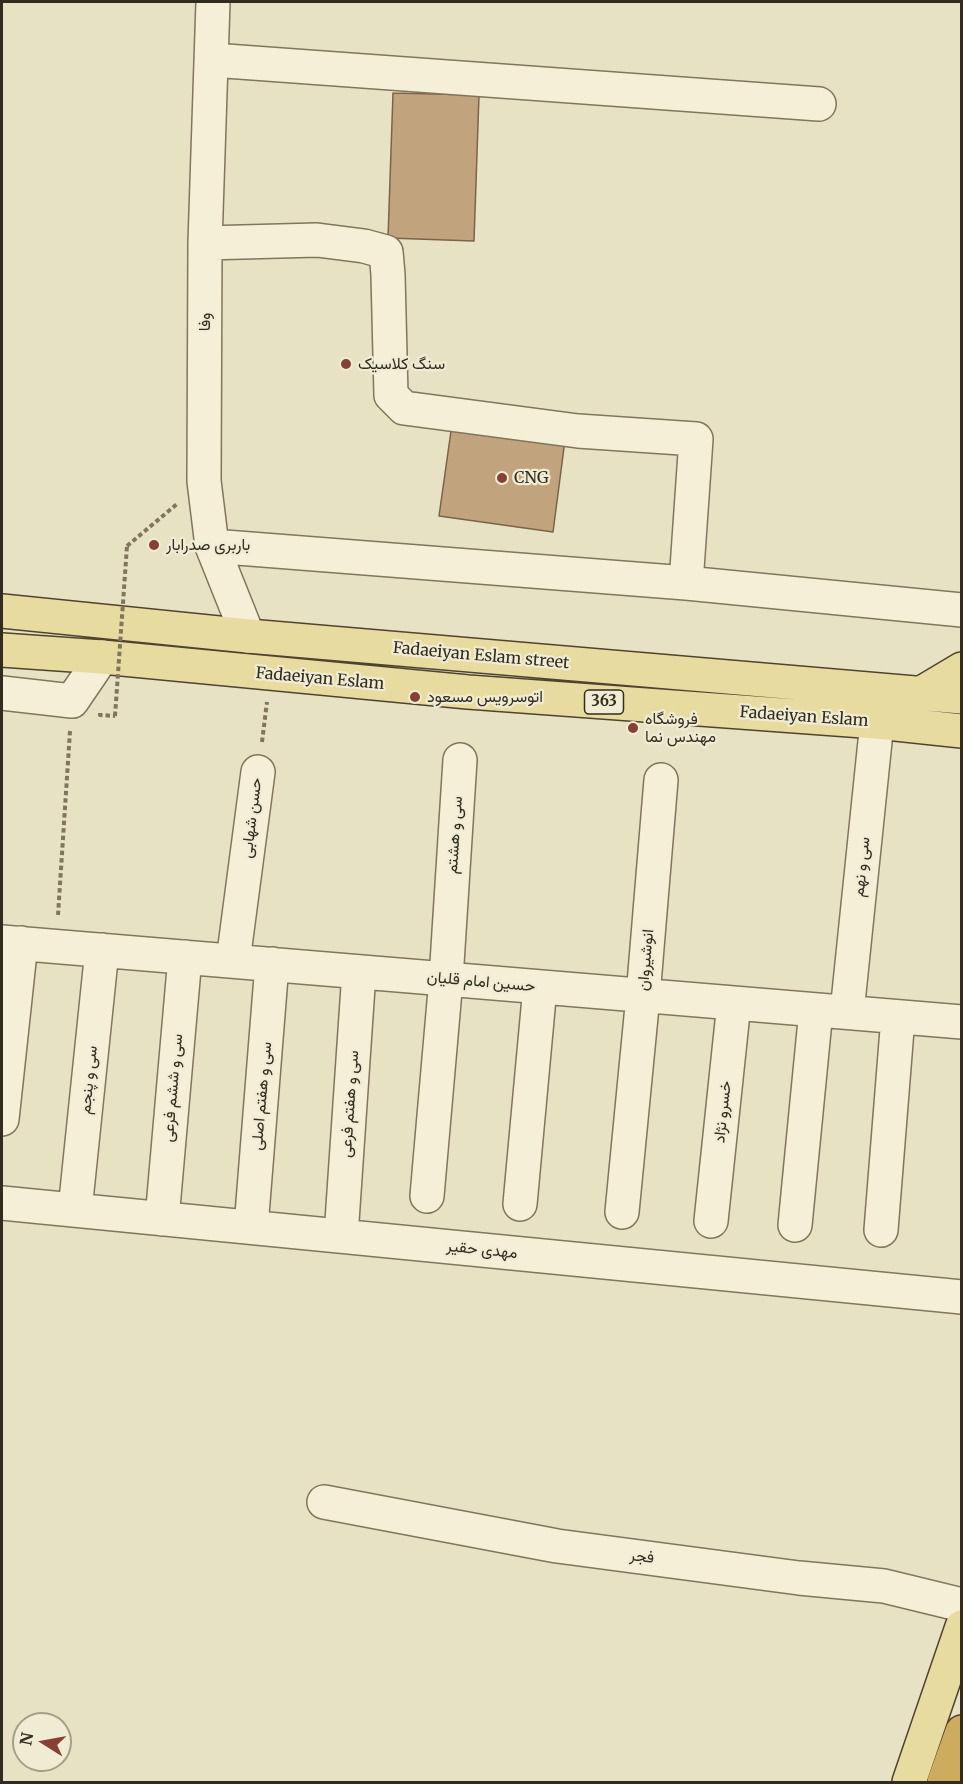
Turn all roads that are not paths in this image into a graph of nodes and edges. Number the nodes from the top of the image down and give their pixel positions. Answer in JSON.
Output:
{"nodes":[{"id":1,"x":213,"y":2,"type":"edge"},
{"id":2,"x":212,"y":60,"type":"junction"},
{"id":3,"x":819,"y":104,"type":"dead end"},
{"id":4,"x":205,"y":243,"type":"junction"},
{"id":5,"x":212,"y":546,"type":"junction"},
{"id":6,"x":686,"y":583,"type":"junction"},
{"id":7,"x":962,"y":610,"type":"edge"},
{"id":8,"x":2,"y":611,"type":"edge"},
{"id":9,"x":248,"y":636,"type":"junction"},
{"id":10,"x":9,"y":648,"type":"edge"},
{"id":11,"x":102,"y":657,"type":"junction"},
{"id":12,"x":962,"y":669,"type":"edge"},
{"id":13,"x":2,"y":693,"type":"edge"},
{"id":14,"x":920,"y":694,"type":"junction"},
{"id":15,"x":962,"y":697,"type":"edge"},
{"id":16,"x":877,"y":722,"type":"junction"},
{"id":17,"x":949,"y":730,"type":"edge"},
{"id":18,"x":962,"y":753,"type":"edge"},
{"id":19,"x":460,"y":760,"type":"dead end"},
{"id":20,"x":258,"y":772,"type":"road end"},
{"id":21,"x":661,"y":780,"type":"dead end"},
{"id":22,"x":11,"y":943,"type":"edge"},
{"id":23,"x":102,"y":950,"type":"junction"},
{"id":24,"x":185,"y":957,"type":"junction"},
{"id":25,"x":233,"y":961,"type":"junction"},
{"id":26,"x":272,"y":964,"type":"junction"},
{"id":27,"x":360,"y":972,"type":"junction"},
{"id":28,"x":446,"y":979,"type":"junction"},
{"id":29,"x":540,"y":987,"type":"junction"},
{"id":30,"x":643,"y":996,"type":"junction"},
{"id":31,"x":734,"y":1003,"type":"junction"},
{"id":32,"x":831,"y":1011,"type":"junction"},
{"id":33,"x":898,"y":1017,"type":"junction"},
{"id":34,"x":962,"y":1022,"type":"edge"},
{"id":35,"x":2,"y":1119,"type":"edge"},
{"id":36,"x":427,"y":1196,"type":"dead end"},
{"id":37,"x":2,"y":1203,"type":"edge"},
{"id":38,"x":520,"y":1204,"type":"dead end"},
{"id":39,"x":75,"y":1210,"type":"junction"},
{"id":40,"x":622,"y":1212,"type":"dead end"},
{"id":41,"x":162,"y":1219,"type":"junction"},
{"id":42,"x":711,"y":1221,"type":"dead end"},
{"id":43,"x":795,"y":1225,"type":"dead end"},
{"id":44,"x":251,"y":1227,"type":"junction"},
{"id":45,"x":881,"y":1230,"type":"dead end"},
{"id":46,"x":341,"y":1236,"type":"junction"},
{"id":47,"x":962,"y":1297,"type":"edge"},
{"id":48,"x":324,"y":1502,"type":"dead end"},
{"id":49,"x":962,"y":1605,"type":"edge"},
{"id":50,"x":962,"y":1627,"type":"edge"},
{"id":51,"x":962,"y":1732,"type":"edge"},
{"id":52,"x":909,"y":1782,"type":"edge"},
{"id":53,"x":944,"y":1782,"type":"edge"}],
"edges":[{"from":1,"to":2,"type":"street","name":"وفا"},
{"from":2,"to":3,"type":"street"},
{"from":2,"to":4,"type":"street","name":"وفا"},
{"from":4,"to":5,"type":"street","name":"وفا"},
{"from":4,"to":6,"type":"street"},
{"from":5,"to":6,"type":"street"},
{"from":5,"to":9,"type":"street","name":"وفا"},
{"from":6,"to":7,"type":"street"},
{"from":8,"to":9,"type":"main road","name":"Fadaeiyan Eslam street"},
{"from":9,"to":14,"type":"main road","name":"Fadaeiyan Eslam street"},
{"from":10,"to":11,"type":"main road","name":"Fadaeiyan Eslam","number":"363"},
{"from":11,"to":13,"type":"street"},
{"from":11,"to":16,"type":"main road","name":"Fadaeiyan Eslam","number":"363"},
{"from":12,"to":14,"type":"main road"},
{"from":14,"to":15,"type":"main road","name":"Fadaeiyan Eslam street"},
{"from":16,"to":17,"type":"main road","name":"Fadaeiyan Eslam","number":"363"},
{"from":16,"to":32,"type":"street","name":"سی و نهم"},
{"from":17,"to":18,"type":"main road"},
{"from":19,"to":28,"type":"street","name":"سی و هشتم"},
{"from":20,"to":25,"type":"street","name":"حسن شهابی"},
{"from":21,"to":30,"type":"street","name":"انوشیروان"},
{"from":22,"to":23,"type":"street","name":"حسین امام قلیان"},
{"from":22,"to":35,"type":"street"},
{"from":23,"to":24,"type":"street","name":"حسین امام قلیان"},
{"from":23,"to":39,"type":"street","name":"سی و پنجم"},
{"from":24,"to":25,"type":"street","name":"حسین امام قلیان"},
{"from":24,"to":41,"type":"street","name":"سی و ششم فرعی"},
{"from":25,"to":26,"type":"street","name":"حسین امام قلیان"},
{"from":26,"to":27,"type":"street","name":"حسین امام قلیان"},
{"from":26,"to":44,"type":"street","name":"سی و هفتم اصلی"},
{"from":27,"to":28,"type":"street","name":"حسین امام قلیان"},
{"from":27,"to":46,"type":"street","name":"سی و هفتم فرعی"},
{"from":28,"to":29,"type":"street","name":"حسین امام قلیان"},
{"from":28,"to":36,"type":"street","name":"سی و هشتم"},
{"from":29,"to":30,"type":"street","name":"حسین امام قلیان"},
{"from":29,"to":38,"type":"street"},
{"from":30,"to":31,"type":"street","name":"حسین امام قلیان"},
{"from":30,"to":40,"type":"street","name":"انوشیروان"},
{"from":31,"to":32,"type":"street","name":"حسین امام قلیان"},
{"from":31,"to":42,"type":"street","name":"خسرو نژاد"},
{"from":32,"to":33,"type":"street","name":"حسین امام قلیان"},
{"from":32,"to":43,"type":"street","name":"سی و نهم"},
{"from":33,"to":34,"type":"street","name":"حسین امام قلیان"},
{"from":33,"to":45,"type":"street"},
{"from":37,"to":39,"type":"street","name":"مهدی حقیر"},
{"from":39,"to":41,"type":"street","name":"مهدی حقیر"},
{"from":41,"to":44,"type":"street","name":"مهدی حقیر"},
{"from":44,"to":46,"type":"street","name":"مهدی حقیر"},
{"from":46,"to":47,"type":"street","name":"مهدی حقیر"},
{"from":48,"to":49,"type":"street","name":"فجر"},
{"from":50,"to":52,"type":"main road"},
{"from":51,"to":53,"type":"highway"}]}
